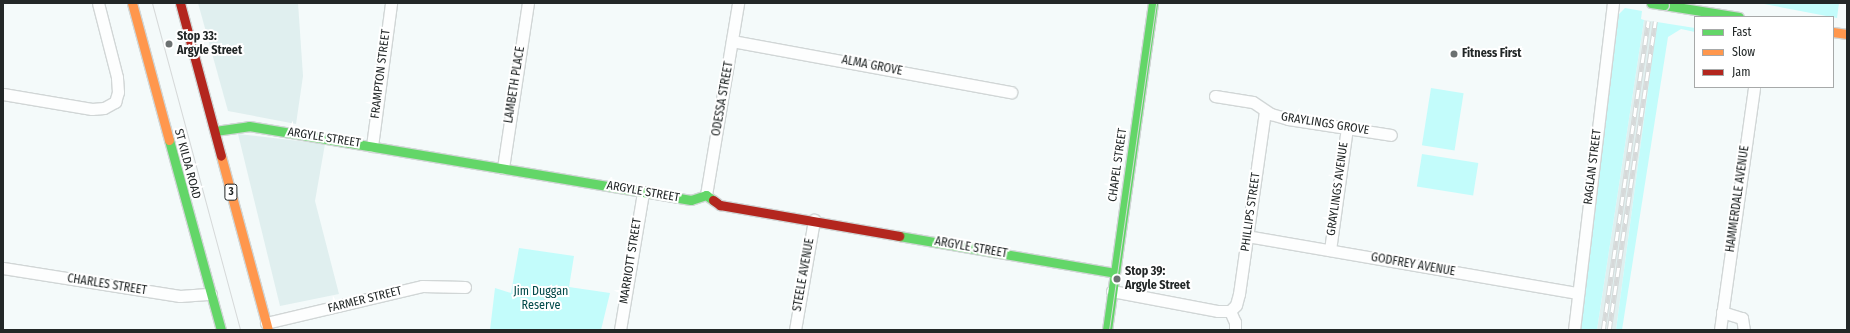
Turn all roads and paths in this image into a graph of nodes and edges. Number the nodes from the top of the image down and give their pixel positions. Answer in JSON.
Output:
{"nodes":[{"id":1,"x":98,"y":3,"type":"edge"},
{"id":2,"x":132,"y":3,"type":"edge"},
{"id":3,"x":180,"y":3,"type":"edge"},
{"id":4,"x":391,"y":3,"type":"edge"},
{"id":5,"x":528,"y":3,"type":"edge"},
{"id":6,"x":738,"y":3,"type":"edge"},
{"id":7,"x":1153,"y":3,"type":"edge"},
{"id":8,"x":1613,"y":3,"type":"edge"},
{"id":9,"x":1651,"y":3,"type":"edge"},
{"id":10,"x":1733,"y":16,"type":"edge"},
{"id":11,"x":1834,"y":32,"type":"edge"},
{"id":12,"x":1847,"y":34,"type":"edge"},
{"id":13,"x":732,"y":41,"type":"junction"},
{"id":14,"x":1754,"y":88,"type":"edge"},
{"id":15,"x":1011,"y":92,"type":"dead end"},
{"id":16,"x":3,"y":94,"type":"edge"},
{"id":17,"x":1215,"y":96,"type":"dead end"},
{"id":18,"x":1265,"y":111,"type":"junction"},
{"id":19,"x":1347,"y":128,"type":"junction"},
{"id":20,"x":215,"y":131,"type":"junction"},
{"id":21,"x":1391,"y":135,"type":"dead end"},
{"id":22,"x":372,"y":146,"type":"junction"},
{"id":23,"x":503,"y":168,"type":"junction"},
{"id":24,"x":643,"y":192,"type":"junction"},
{"id":25,"x":706,"y":195,"type":"junction"},
{"id":26,"x":814,"y":220,"type":"junction"},
{"id":27,"x":1247,"y":236,"type":"junction"},
{"id":28,"x":1330,"y":250,"type":"junction"},
{"id":29,"x":3,"y":268,"type":"edge"},
{"id":30,"x":1115,"y":273,"type":"junction"},
{"id":31,"x":465,"y":287,"type":"dead end"},
{"id":32,"x":1112,"y":291,"type":"junction"},
{"id":33,"x":1578,"y":293,"type":"junction"},
{"id":34,"x":211,"y":294,"type":"junction"},
{"id":35,"x":1230,"y":311,"type":"junction"},
{"id":36,"x":1722,"y":312,"type":"junction"},
{"id":37,"x":267,"y":326,"type":"edge"},
{"id":38,"x":221,"y":330,"type":"edge"},
{"id":39,"x":620,"y":330,"type":"edge"},
{"id":40,"x":795,"y":330,"type":"edge"},
{"id":41,"x":1107,"y":330,"type":"edge"},
{"id":42,"x":1235,"y":330,"type":"edge"},
{"id":43,"x":1574,"y":330,"type":"edge"},
{"id":44,"x":1720,"y":330,"type":"edge"},
{"id":45,"x":1744,"y":330,"type":"edge"}],
"edges":[{"from":1,"to":16,"type":"street"},
{"from":2,"to":34,"type":"main road","name":"ST KILDA ROAD"},
{"from":3,"to":20,"type":"main road","number":"3"},
{"from":4,"to":22,"type":"street","name":"FRAMPTON STREET"},
{"from":5,"to":23,"type":"street","name":"LAMBETH PLACE"},
{"from":6,"to":13,"type":"street","name":"ODESSA STREET"},
{"from":7,"to":30,"type":"main road","name":"CHAPEL STREET"},
{"from":8,"to":33,"type":"street","name":"RAGLAN STREET"},
{"from":9,"to":10,"type":"main road","bridge":true},
{"from":11,"to":12,"type":"main road"},
{"from":13,"to":15,"type":"street","name":"ALMA GROVE"},
{"from":13,"to":25,"type":"street","name":"ODESSA STREET"},
{"from":14,"to":36,"type":"street","name":"HAMMERDALE AVENUE"},
{"from":17,"to":18,"type":"street","name":"GRAYLINGS GROVE"},
{"from":18,"to":19,"type":"street","name":"GRAYLINGS GROVE"},
{"from":18,"to":27,"type":"street","name":"PHILLIPS STREET"},
{"from":19,"to":21,"type":"street","name":"GRAYLINGS GROVE"},
{"from":19,"to":28,"type":"street","name":"GRAYLINGS AVENUE"},
{"from":20,"to":22,"type":"main road","name":"ARGYLE STREET"},
{"from":20,"to":37,"type":"main road","number":"3"},
{"from":22,"to":23,"type":"main road","name":"ARGYLE STREET"},
{"from":23,"to":24,"type":"main road","name":"ARGYLE STREET"},
{"from":24,"to":25,"type":"main road","name":"ARGYLE STREET"},
{"from":24,"to":39,"type":"street","name":"MARRIOTT STREET"},
{"from":25,"to":26,"type":"main road","name":"ARGYLE STREET"},
{"from":26,"to":30,"type":"main road","name":"ARGYLE STREET"},
{"from":26,"to":40,"type":"street","name":"STEELE AVENUE"},
{"from":27,"to":28,"type":"street","name":"GODFREY AVENUE"},
{"from":27,"to":35,"type":"street","name":"PHILLIPS STREET"},
{"from":28,"to":33,"type":"street","name":"GODFREY AVENUE"},
{"from":29,"to":34,"type":"street","name":"CHARLES STREET"},
{"from":30,"to":32,"type":"main road","name":"CHAPEL STREET"},
{"from":31,"to":37,"type":"street","name":"FARMER STREET"},
{"from":32,"to":35,"type":"street"},
{"from":32,"to":41,"type":"main road","name":"CHAPEL STREET"},
{"from":33,"to":43,"type":"street","name":"RAGLAN STREET"},
{"from":34,"to":38,"type":"main road","name":"ST KILDA ROAD"},
{"from":35,"to":42,"type":"street"},
{"from":36,"to":44,"type":"street","name":"HAMMERDALE AVENUE"},
{"from":36,"to":45,"type":"street"}]}
